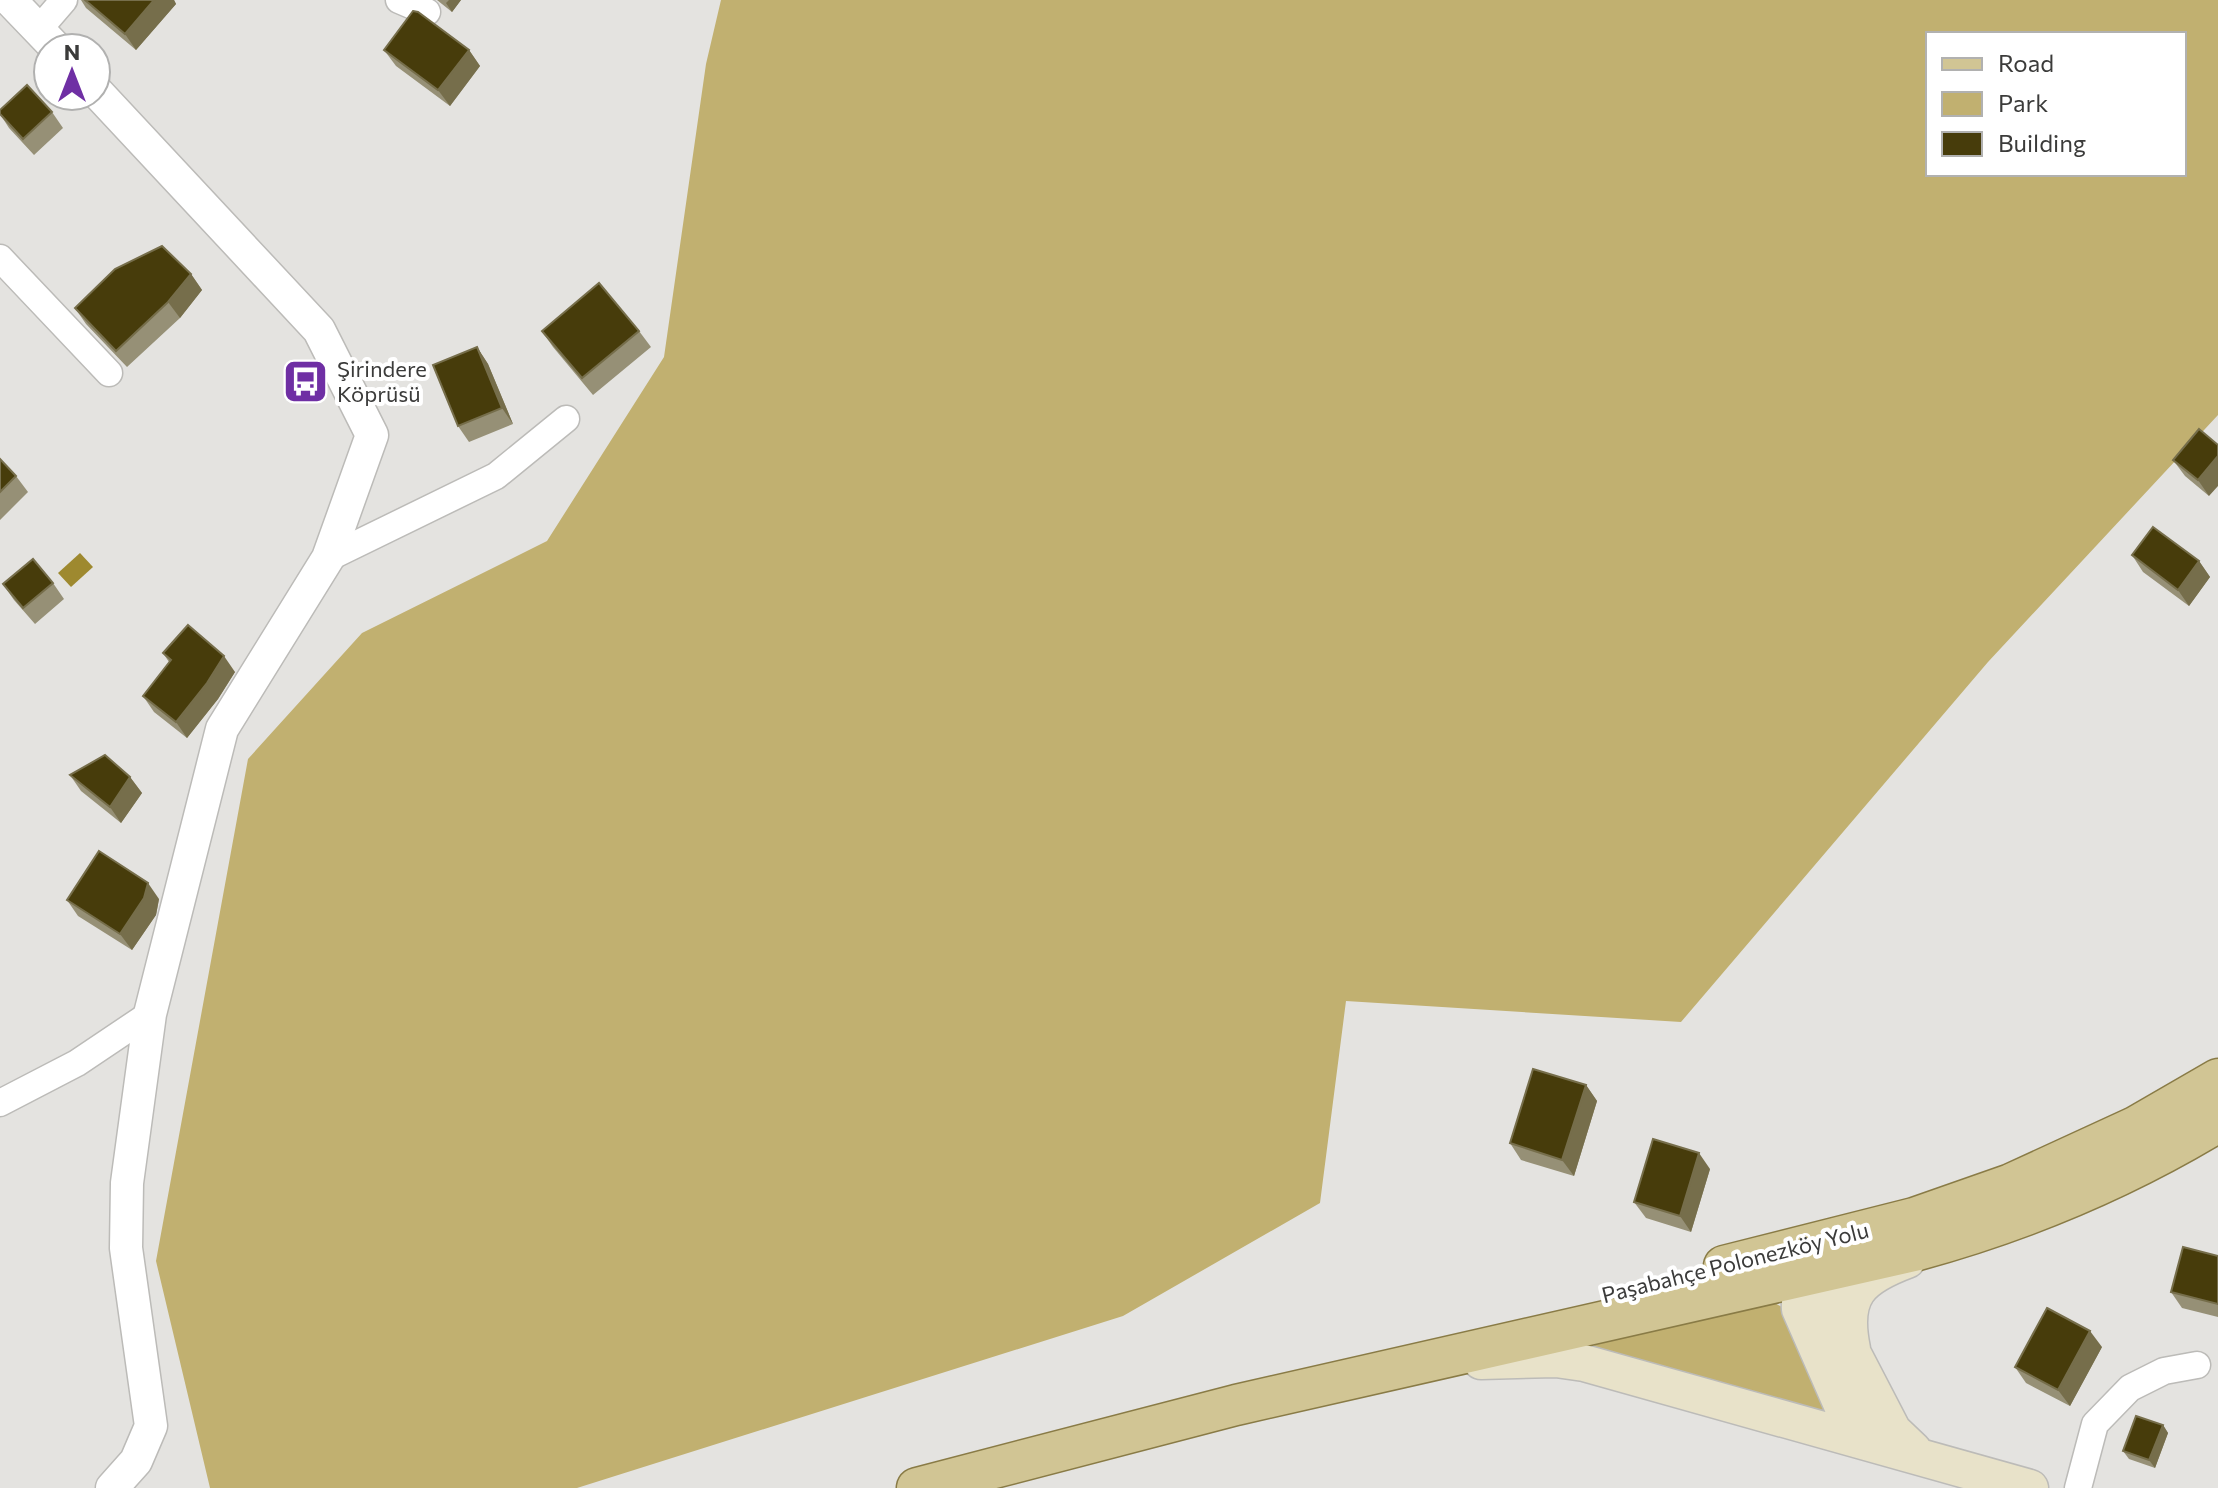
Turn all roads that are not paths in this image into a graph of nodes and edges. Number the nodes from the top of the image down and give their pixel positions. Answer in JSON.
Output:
{"nodes":[{"id":1,"x":10,"y":0,"type":"edge"},
{"id":2,"x":64,"y":0,"type":"edge"},
{"id":3,"x":399,"y":0,"type":"edge"},
{"id":4,"x":427,"y":12,"type":"dead end"},
{"id":5,"x":40,"y":32,"type":"edge"},
{"id":6,"x":50,"y":32,"type":"edge"},
{"id":7,"x":112,"y":108,"type":"edge"},
{"id":8,"x":0,"y":258,"type":"edge"},
{"id":9,"x":109,"y":373,"type":"dead end"},
{"id":10,"x":566,"y":419,"type":"dead end"},
{"id":11,"x":328,"y":558,"type":"junction"},
{"id":12,"x":150,"y":1014,"type":"junction"},
{"id":13,"x":2218,"y":1079,"type":"edge"},
{"id":14,"x":0,"y":1103,"type":"edge"},
{"id":15,"x":2218,"y":1122,"type":"edge"},
{"id":16,"x":1861,"y":1230,"type":"junction"},
{"id":17,"x":1979,"y":1233,"type":"junction"},
{"id":18,"x":1773,"y":1255,"type":"junction"},
{"id":19,"x":1812,"y":1275,"type":"junction"},
{"id":20,"x":1855,"y":1362,"type":"junction"},
{"id":21,"x":2197,"y":1365,"type":"dead end"},
{"id":22,"x":1400,"y":1367,"type":"junction"},
{"id":23,"x":1236,"y":1405,"type":"junction"},
{"id":24,"x":1932,"y":1461,"type":"junction"},
{"id":25,"x":112,"y":1488,"type":"edge"},
{"id":26,"x":917,"y":1488,"type":"edge"},
{"id":27,"x":2030,"y":1488,"type":"edge"},
{"id":28,"x":2078,"y":1488,"type":"edge"}],
"edges":[{"from":1,"to":5,"type":"street"},
{"from":2,"to":6,"type":"street"},
{"from":3,"to":4,"type":"street"},
{"from":7,"to":11,"type":"street"},
{"from":8,"to":9,"type":"street"},
{"from":10,"to":11,"type":"street"},
{"from":11,"to":12,"type":"street"},
{"from":12,"to":14,"type":"street"},
{"from":12,"to":25,"type":"street"},
{"from":13,"to":16,"type":"main road","name":"Paşabahçe Polonezköy Yolu"},
{"from":15,"to":17,"type":"main road","name":"Paşabahçe Polonezköy Yolu"},
{"from":16,"to":18,"type":"main road","name":"Paşabahçe Polonezköy Yolu"},
{"from":16,"to":19,"type":"main road"},
{"from":17,"to":19,"type":"main road","name":"Paşabahçe Polonezköy Yolu"},
{"from":17,"to":20,"type":"main road"},
{"from":18,"to":19,"type":"main road"},
{"from":18,"to":23,"type":"main road","name":"Paşabahçe Polonezköy Yolu"},
{"from":19,"to":20,"type":"main road"},
{"from":19,"to":22,"type":"main road","name":"Paşabahçe Polonezköy Yolu"},
{"from":19,"to":24,"type":"main road"},
{"from":20,"to":24,"type":"main road"},
{"from":21,"to":28,"type":"street"},
{"from":22,"to":23,"type":"main road","name":"Paşabahçe Polonezköy Yolu"},
{"from":22,"to":24,"type":"main road"},
{"from":23,"to":26,"type":"main road","name":"Paşabahçe Polonezköy Yolu"},
{"from":24,"to":27,"type":"main road"}]}
